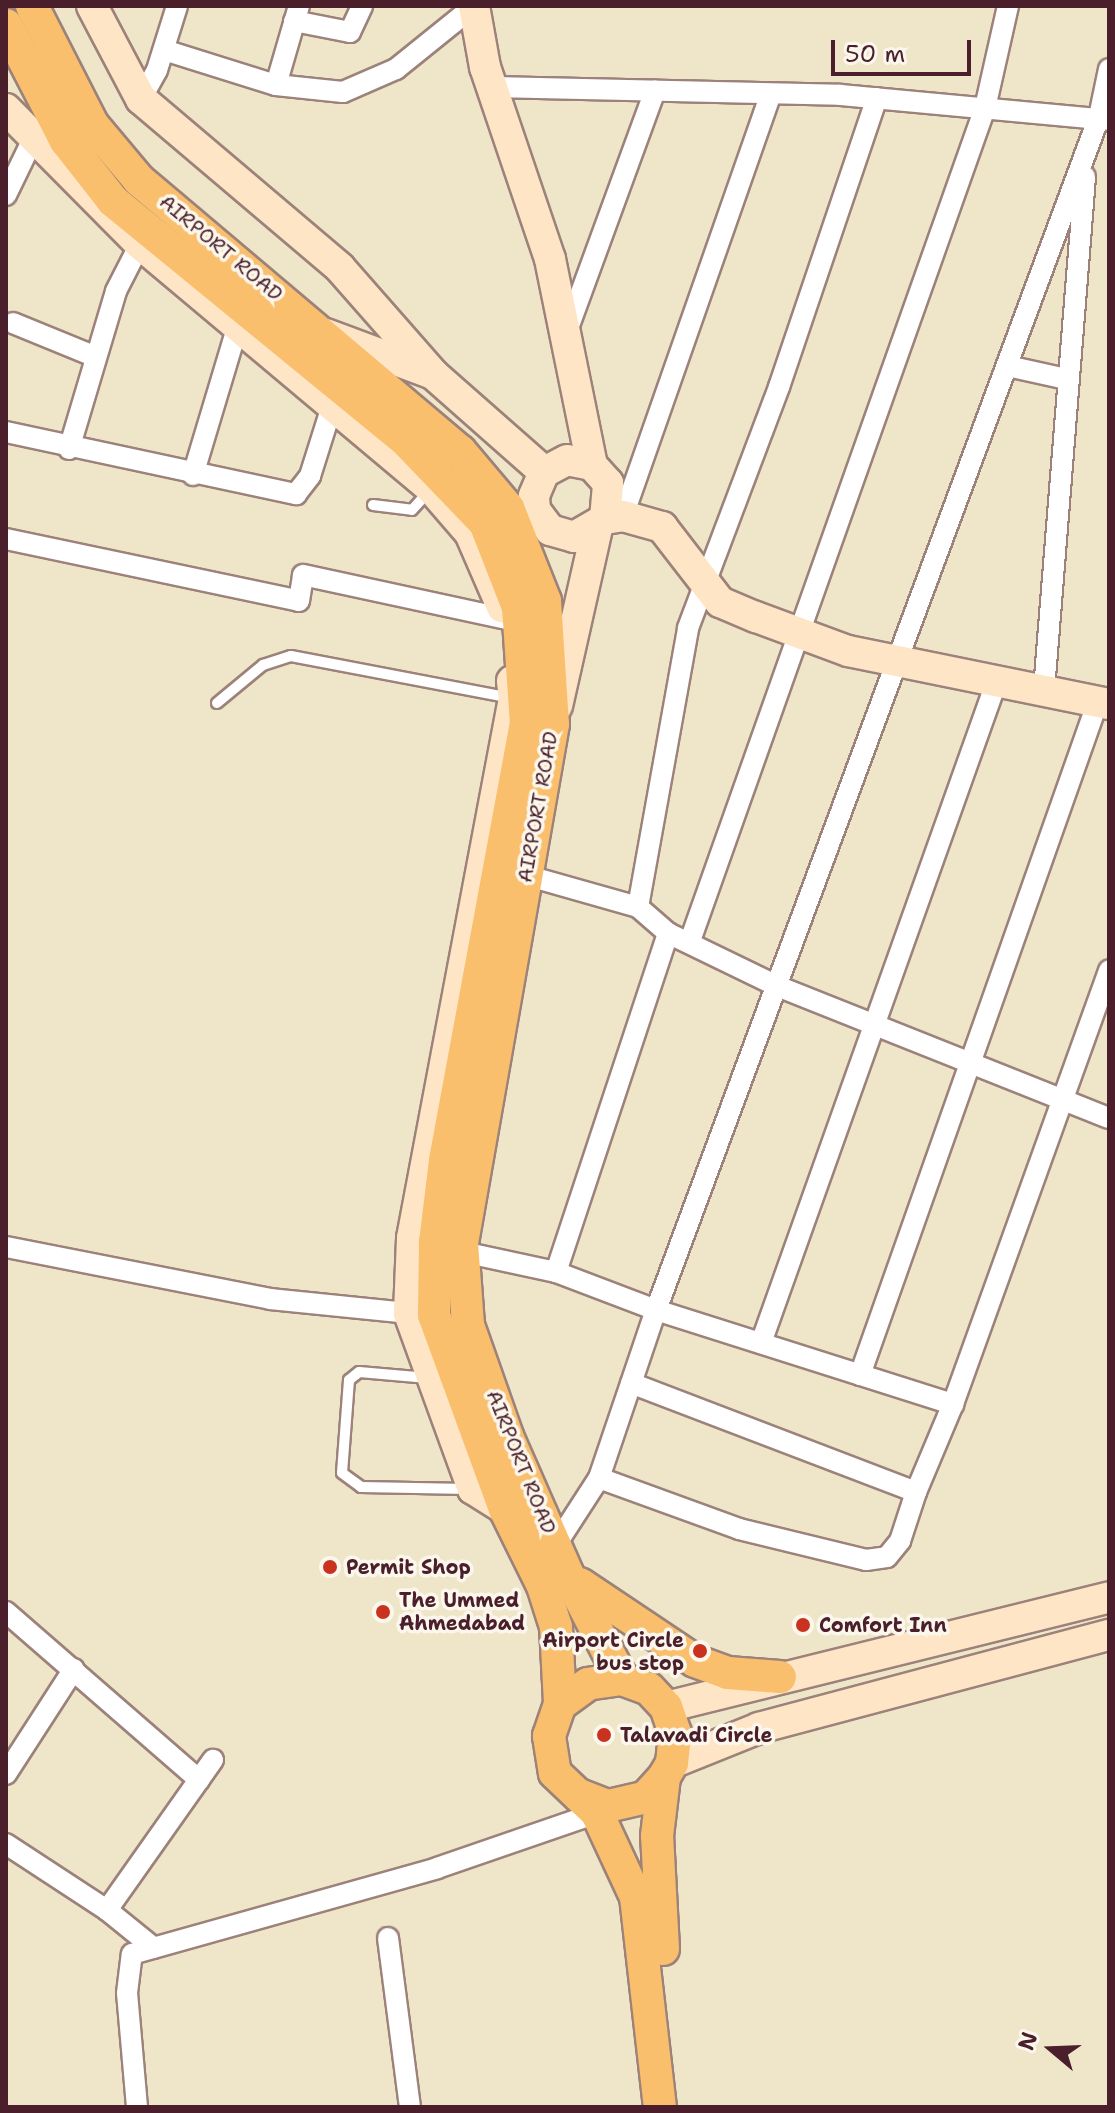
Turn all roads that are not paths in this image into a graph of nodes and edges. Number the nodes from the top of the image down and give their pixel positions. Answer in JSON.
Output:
{"nodes":[{"id":1,"x":32,"y":6,"type":"edge"},
{"id":2,"x":92,"y":6,"type":"edge"},
{"id":3,"x":177,"y":6,"type":"edge"},
{"id":4,"x":362,"y":6,"type":"edge"},
{"id":5,"x":474,"y":6,"type":"edge"},
{"id":6,"x":1008,"y":6,"type":"edge"},
{"id":7,"x":296,"y":14,"type":"edge"},
{"id":8,"x":6,"y":25,"type":"edge"},
{"id":9,"x":164,"y":50,"type":"junction"},
{"id":10,"x":1109,"y":69,"type":"edge"},
{"id":11,"x":276,"y":85,"type":"junction"},
{"id":12,"x":492,"y":87,"type":"junction"},
{"id":13,"x":655,"y":91,"type":"junction"},
{"id":14,"x":771,"y":94,"type":"junction"},
{"id":15,"x":877,"y":98,"type":"junction"},
{"id":16,"x":141,"y":99,"type":"junction"},
{"id":17,"x":985,"y":108,"type":"junction"},
{"id":18,"x":6,"y":109,"type":"edge"},
{"id":19,"x":1104,"y":118,"type":"edge"},
{"id":20,"x":34,"y":137,"type":"junction"},
{"id":21,"x":1087,"y":149,"type":"junction"},
{"id":22,"x":6,"y":195,"type":"edge"},
{"id":23,"x":150,"y":242,"type":"junction"},
{"id":24,"x":298,"y":312,"type":"junction"},
{"id":25,"x":13,"y":323,"type":"dead end"},
{"id":26,"x":238,"y":325,"type":"junction"},
{"id":27,"x":567,"y":331,"type":"junction"},
{"id":28,"x":324,"y":333,"type":"junction"},
{"id":29,"x":94,"y":356,"type":"junction"},
{"id":30,"x":1007,"y":366,"type":"junction"},
{"id":31,"x":433,"y":374,"type":"junction"},
{"id":32,"x":1066,"y":379,"type":"junction"},
{"id":33,"x":333,"y":403,"type":"junction"},
{"id":34,"x":6,"y":432,"type":"edge"},
{"id":35,"x":69,"y":449,"type":"junction"},
{"id":36,"x":592,"y":465,"type":"junction"},
{"id":37,"x":544,"y":472,"type":"junction"},
{"id":38,"x":193,"y":475,"type":"junction"},
{"id":39,"x":431,"y":488,"type":"junction"},
{"id":40,"x":373,"y":505,"type":"dead end"},
{"id":41,"x":608,"y":521,"type":"junction"},
{"id":42,"x":531,"y":529,"type":"junction"},
{"id":43,"x":6,"y":539,"type":"edge"},
{"id":44,"x":704,"y":585,"type":"junction"},
{"id":45,"x":507,"y":619,"type":"junction"},
{"id":46,"x":800,"y":635,"type":"junction"},
{"id":47,"x":898,"y":663,"type":"junction"},
{"id":48,"x":996,"y":683,"type":"junction"},
{"id":49,"x":1044,"y":690,"type":"junction"},
{"id":50,"x":514,"y":698,"type":"junction"},
{"id":51,"x":1104,"y":702,"type":"edge"},
{"id":52,"x":217,"y":703,"type":"dead end"},
{"id":53,"x":553,"y":724,"type":"junction"},
{"id":54,"x":525,"y":875,"type":"junction"},
{"id":55,"x":638,"y":907,"type":"junction"},
{"id":56,"x":668,"y":933,"type":"junction"},
{"id":57,"x":690,"y":941,"type":"junction"},
{"id":58,"x":1109,"y":970,"type":"edge"},
{"id":59,"x":777,"y":986,"type":"junction"},
{"id":60,"x":873,"y":1024,"type":"junction"},
{"id":61,"x":970,"y":1063,"type":"junction"},
{"id":62,"x":1062,"y":1100,"type":"junction"},
{"id":63,"x":1109,"y":1118,"type":"edge"},
{"id":64,"x":6,"y":1247,"type":"edge"},
{"id":65,"x":463,"y":1252,"type":"junction"},
{"id":66,"x":556,"y":1272,"type":"junction"},
{"id":67,"x":656,"y":1310,"type":"junction"},
{"id":68,"x":409,"y":1313,"type":"junction"},
{"id":69,"x":761,"y":1343,"type":"junction"},
{"id":70,"x":860,"y":1375,"type":"junction"},
{"id":71,"x":430,"y":1378,"type":"junction"},
{"id":72,"x":631,"y":1383,"type":"junction"},
{"id":73,"x":953,"y":1404,"type":"junction"},
{"id":74,"x":599,"y":1478,"type":"junction"},
{"id":75,"x":473,"y":1489,"type":"junction"},
{"id":76,"x":916,"y":1492,"type":"junction"},
{"id":77,"x":505,"y":1509,"type":"junction"},
{"id":78,"x":561,"y":1561,"type":"junction"},
{"id":79,"x":1109,"y":1597,"type":"edge"},
{"id":80,"x":6,"y":1612,"type":"edge"},
{"id":81,"x":1109,"y":1635,"type":"edge"},
{"id":82,"x":74,"y":1669,"type":"junction"},
{"id":83,"x":780,"y":1677,"type":"junction"},
{"id":84,"x":622,"y":1679,"type":"junction"},
{"id":85,"x":560,"y":1704,"type":"junction"},
{"id":86,"x":666,"y":1707,"type":"junction"},
{"id":87,"x":213,"y":1760,"type":"dead end"},
{"id":88,"x":668,"y":1770,"type":"junction"},
{"id":89,"x":6,"y":1774,"type":"edge"},
{"id":90,"x":199,"y":1780,"type":"junction"},
{"id":91,"x":588,"y":1804,"type":"junction"},
{"id":92,"x":6,"y":1844,"type":"edge"},
{"id":93,"x":107,"y":1910,"type":"junction"},
{"id":94,"x":388,"y":1938,"type":"dead end"},
{"id":95,"x":154,"y":1948,"type":"junction"},
{"id":96,"x":137,"y":2107,"type":"edge"},
{"id":97,"x":410,"y":2107,"type":"edge"},
{"id":98,"x":660,"y":2107,"type":"edge"},
{"id":99,"x":677,"y":2107,"type":"edge"}],
"edges":[{"from":1,"to":24,"type":"main road","name":"AIRPORT ROAD"},
{"from":2,"to":16,"type":"street"},
{"from":3,"to":9,"type":"street"},
{"from":4,"to":7,"type":"street"},
{"from":5,"to":11,"type":"street"},
{"from":5,"to":12,"type":"street"},
{"from":6,"to":17,"type":"street"},
{"from":7,"to":11,"type":"street"},
{"from":8,"to":23,"type":"main road","name":"AIRPORT ROAD"},
{"from":9,"to":11,"type":"street"},
{"from":9,"to":16,"type":"street"},
{"from":10,"to":19,"type":"street"},
{"from":12,"to":13,"type":"street"},
{"from":12,"to":27,"type":"street"},
{"from":13,"to":14,"type":"street"},
{"from":13,"to":27,"type":"street"},
{"from":14,"to":15,"type":"street"},
{"from":14,"to":41,"type":"street"},
{"from":15,"to":17,"type":"street"},
{"from":15,"to":44,"type":"street"},
{"from":16,"to":31,"type":"street"},
{"from":17,"to":19,"type":"street"},
{"from":17,"to":46,"type":"street"},
{"from":18,"to":20,"type":"street"},
{"from":19,"to":21,"type":"street"},
{"from":20,"to":22,"type":"street"},
{"from":20,"to":23,"type":"street"},
{"from":21,"to":30,"type":"street"},
{"from":21,"to":32,"type":"street"},
{"from":23,"to":24,"type":"main road"},
{"from":23,"to":26,"type":"street"},
{"from":23,"to":29,"type":"street"},
{"from":23,"to":77,"type":"main road","name":"AIRPORT ROAD"},
{"from":24,"to":28,"type":"main road","name":"AIRPORT ROAD"},
{"from":25,"to":29,"type":"street"},
{"from":26,"to":33,"type":"street"},
{"from":26,"to":38,"type":"street"},
{"from":27,"to":36,"type":"street"},
{"from":28,"to":31,"type":"street"},
{"from":28,"to":42,"type":"main road","name":"AIRPORT ROAD"},
{"from":29,"to":35,"type":"street"},
{"from":30,"to":32,"type":"street"},
{"from":30,"to":47,"type":"street"},
{"from":31,"to":37,"type":"street"},
{"from":32,"to":49,"type":"street"},
{"from":33,"to":38,"type":"street"},
{"from":33,"to":39,"type":"street"},
{"from":34,"to":35,"type":"street"},
{"from":35,"to":38,"type":"street"},
{"from":36,"to":37,"type":"street"},
{"from":36,"to":41,"type":"street"},
{"from":37,"to":42,"type":"street"},
{"from":39,"to":40,"type":"lane"},
{"from":39,"to":45,"type":"street"},
{"from":41,"to":42,"type":"street"},
{"from":41,"to":44,"type":"street"},
{"from":41,"to":53,"type":"street"},
{"from":42,"to":53,"type":"main road","name":"AIRPORT ROAD"},
{"from":43,"to":45,"type":"street"},
{"from":44,"to":46,"type":"street"},
{"from":44,"to":55,"type":"street"},
{"from":45,"to":50,"type":"street"},
{"from":46,"to":47,"type":"street"},
{"from":46,"to":57,"type":"street"},
{"from":47,"to":48,"type":"street"},
{"from":47,"to":59,"type":"street"},
{"from":48,"to":49,"type":"street"},
{"from":48,"to":60,"type":"street"},
{"from":49,"to":51,"type":"street"},
{"from":50,"to":52,"type":"lane"},
{"from":50,"to":68,"type":"street"},
{"from":51,"to":61,"type":"street"},
{"from":53,"to":54,"type":"main road","name":"AIRPORT ROAD"},
{"from":54,"to":55,"type":"street"},
{"from":54,"to":65,"type":"main road","name":"AIRPORT ROAD"},
{"from":55,"to":56,"type":"street"},
{"from":56,"to":57,"type":"street"},
{"from":56,"to":66,"type":"street"},
{"from":57,"to":59,"type":"street"},
{"from":58,"to":62,"type":"street"},
{"from":59,"to":60,"type":"street"},
{"from":59,"to":67,"type":"street"},
{"from":60,"to":61,"type":"street"},
{"from":60,"to":69,"type":"street"},
{"from":61,"to":62,"type":"street"},
{"from":61,"to":70,"type":"street"},
{"from":62,"to":63,"type":"street"},
{"from":62,"to":73,"type":"street"},
{"from":64,"to":68,"type":"street"},
{"from":65,"to":66,"type":"street"},
{"from":65,"to":78,"type":"main road","name":"AIRPORT ROAD"},
{"from":66,"to":67,"type":"street"},
{"from":67,"to":69,"type":"street"},
{"from":67,"to":72,"type":"street"},
{"from":68,"to":71,"type":"street"},
{"from":69,"to":70,"type":"street"},
{"from":70,"to":73,"type":"street"},
{"from":71,"to":75,"type":"street"},
{"from":71,"to":75,"type":"lane"},
{"from":72,"to":74,"type":"street"},
{"from":72,"to":76,"type":"street"},
{"from":73,"to":76,"type":"street"},
{"from":74,"to":76,"type":"street"},
{"from":74,"to":78,"type":"street"},
{"from":75,"to":77,"type":"street"},
{"from":77,"to":85,"type":"main road","name":"AIRPORT ROAD"},
{"from":78,"to":83,"type":"main road"},
{"from":78,"to":84,"type":"main road","name":"AIRPORT ROAD"},
{"from":79,"to":83,"type":"street"},
{"from":80,"to":82,"type":"street"},
{"from":81,"to":88,"type":"street"},
{"from":82,"to":89,"type":"street"},
{"from":82,"to":90,"type":"street"},
{"from":83,"to":86,"type":"street"},
{"from":84,"to":85,"type":"main road"},
{"from":84,"to":86,"type":"main road"},
{"from":85,"to":91,"type":"main road"},
{"from":86,"to":88,"type":"main road"},
{"from":87,"to":90,"type":"street"},
{"from":88,"to":91,"type":"main road"},
{"from":88,"to":99,"type":"main road"},
{"from":90,"to":93,"type":"street"},
{"from":91,"to":95,"type":"street"},
{"from":91,"to":98,"type":"main road"},
{"from":92,"to":93,"type":"street"},
{"from":93,"to":95,"type":"street"},
{"from":94,"to":97,"type":"street"},
{"from":95,"to":96,"type":"street"}]}
